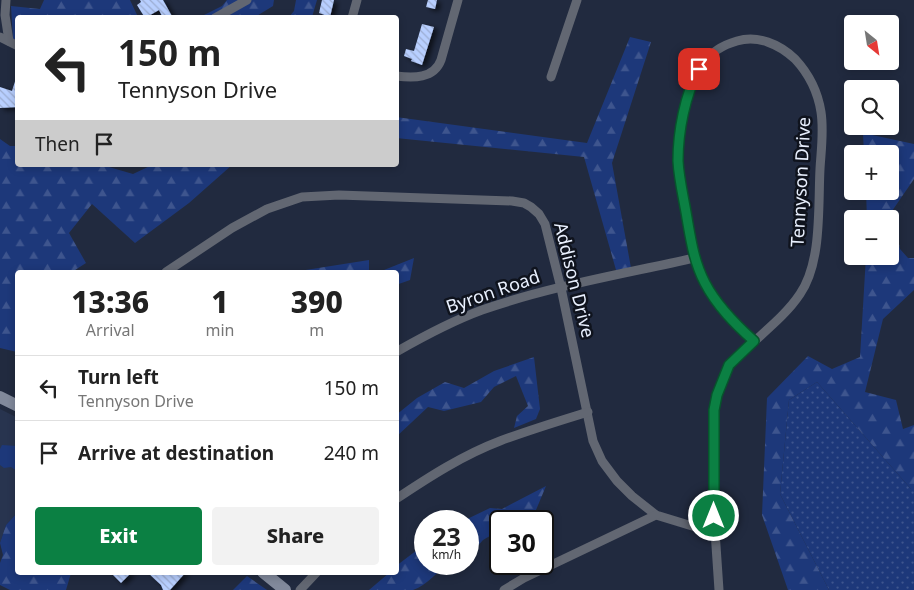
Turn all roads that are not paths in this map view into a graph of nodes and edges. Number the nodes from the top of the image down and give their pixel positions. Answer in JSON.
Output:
{"nodes":[{"id":1,"x":6,"y":0,"type":"edge"},
{"id":2,"x":247,"y":0,"type":"edge"},
{"id":3,"x":356,"y":0,"type":"edge"},
{"id":4,"x":458,"y":0,"type":"edge"},
{"id":5,"x":577,"y":0,"type":"edge"},
{"id":6,"x":221,"y":15,"type":"edge"},
{"id":7,"x":353,"y":15,"type":"edge"},
{"id":8,"x":0,"y":37,"type":"edge"},
{"id":9,"x":9,"y":41,"type":"junction"},
{"id":10,"x":15,"y":44,"type":"edge"},
{"id":11,"x":399,"y":76,"type":"edge"},
{"id":12,"x":551,"y":77,"type":"dead end"},
{"id":13,"x":694,"y":258,"type":"junction"},
{"id":14,"x":169,"y":270,"type":"edge"},
{"id":15,"x":560,"y":288,"type":"junction"},
{"id":16,"x":754,"y":341,"type":"junction"},
{"id":17,"x":399,"y":350,"type":"edge"},
{"id":18,"x":0,"y":397,"type":"edge"},
{"id":19,"x":15,"y":404,"type":"edge"},
{"id":20,"x":588,"y":412,"type":"junction"},
{"id":21,"x":399,"y":497,"type":"edge"},
{"id":22,"x":656,"y":515,"type":"junction"},
{"id":23,"x":715,"y":533,"type":"junction"},
{"id":24,"x":267,"y":575,"type":"edge"},
{"id":25,"x":315,"y":575,"type":"edge"},
{"id":26,"x":285,"y":590,"type":"edge"},
{"id":27,"x":300,"y":590,"type":"edge"},
{"id":28,"x":504,"y":590,"type":"edge"},
{"id":29,"x":719,"y":590,"type":"edge"}],
"edges":[{"from":1,"to":9,"type":"street"},
{"from":2,"to":6,"type":"street"},
{"from":3,"to":7,"type":"street"},
{"from":4,"to":11,"type":"street"},
{"from":5,"to":12,"type":"street"},
{"from":8,"to":9,"type":"street"},
{"from":9,"to":10,"type":"street"},
{"from":13,"to":15,"type":"street","name":"Byron Road"},
{"from":13,"to":16,"type":"street","name":"Tennyson Drive"},
{"from":13,"to":16,"type":"street","name":"Tennyson Drive"},
{"from":14,"to":15,"type":"street","name":"Addison Drive"},
{"from":15,"to":17,"type":"street","name":"Byron Road"},
{"from":15,"to":20,"type":"street","name":"Addison Drive"},
{"from":16,"to":23,"type":"street","name":"Tennyson Drive"},
{"from":18,"to":19,"type":"street"},
{"from":20,"to":21,"type":"street"},
{"from":20,"to":22,"type":"street","name":"Addison Drive"},
{"from":22,"to":23,"type":"street","name":"Addison Drive"},
{"from":22,"to":28,"type":"street"},
{"from":23,"to":29,"type":"street","name":"Tennyson Drive"},
{"from":24,"to":26,"type":"street"},
{"from":25,"to":27,"type":"street"}]}
